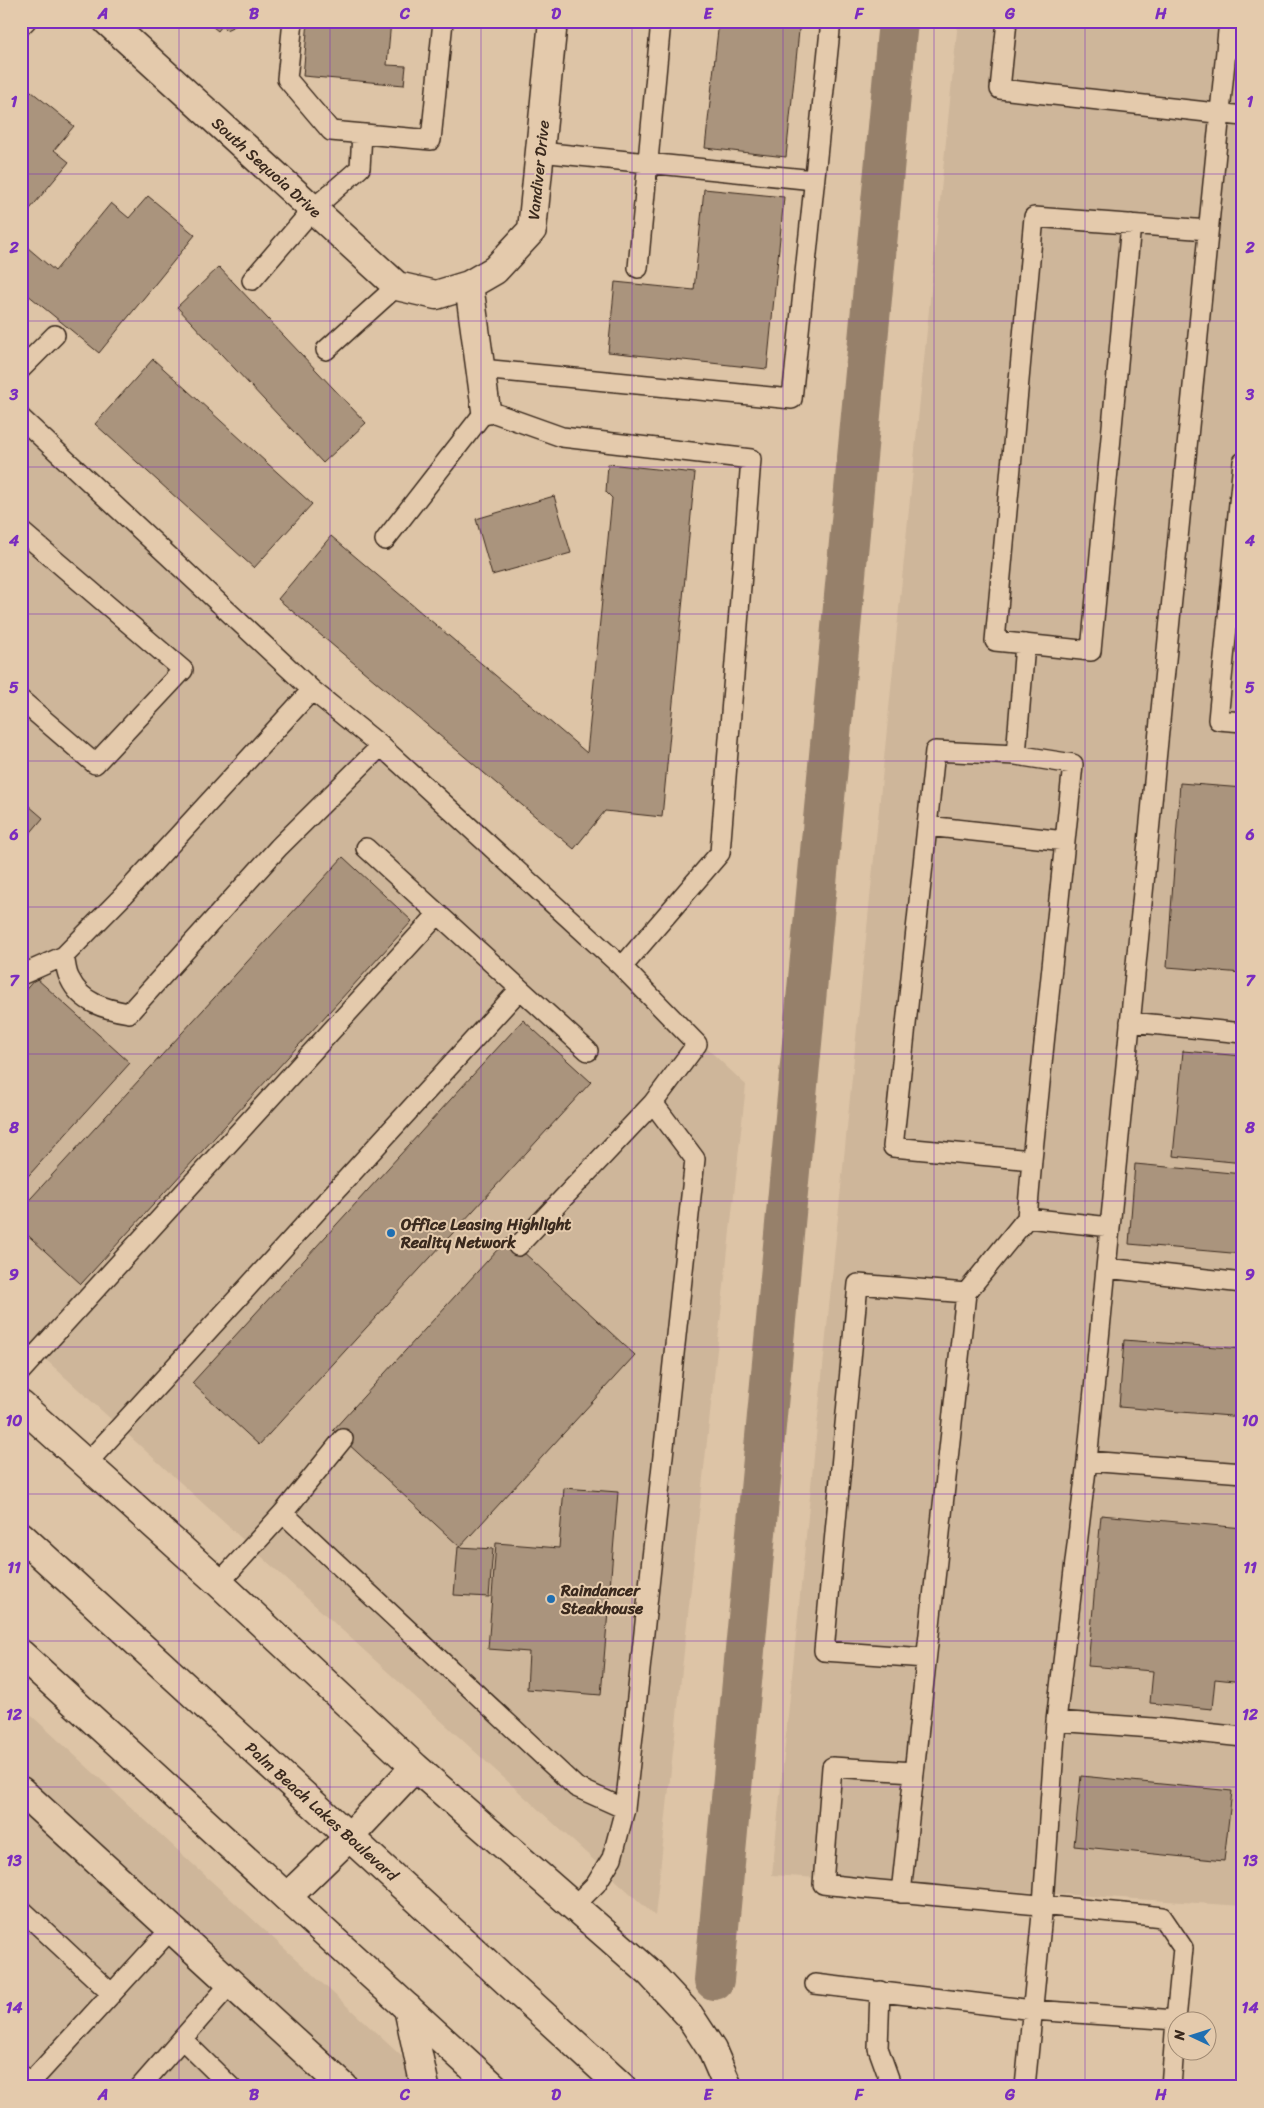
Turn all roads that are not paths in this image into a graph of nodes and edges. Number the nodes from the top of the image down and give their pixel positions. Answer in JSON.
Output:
{"nodes":[{"id":1,"x":26,"y":21,"type":"edge"},
{"id":2,"x":107,"y":21,"type":"edge"},
{"id":3,"x":292,"y":21,"type":"edge"},
{"id":4,"x":444,"y":21,"type":"edge"},
{"id":5,"x":553,"y":21,"type":"edge"},
{"id":6,"x":661,"y":21,"type":"edge"},
{"id":7,"x":831,"y":21,"type":"edge"},
{"id":8,"x":1007,"y":21,"type":"edge"},
{"id":9,"x":1229,"y":21,"type":"edge"},
{"id":10,"x":21,"y":26,"type":"edge"},
{"id":11,"x":1220,"y":114,"type":"junction"},
{"id":12,"x":1243,"y":116,"type":"edge"},
{"id":13,"x":362,"y":134,"type":"junction"},
{"id":14,"x":540,"y":152,"type":"junction"},
{"id":15,"x":647,"y":163,"type":"junction"},
{"id":16,"x":814,"y":180,"type":"junction"},
{"id":17,"x":312,"y":209,"type":"junction"},
{"id":18,"x":1131,"y":224,"type":"junction"},
{"id":19,"x":1208,"y":230,"type":"junction"},
{"id":20,"x":638,"y":268,"type":"dead end"},
{"id":21,"x":252,"y":280,"type":"dead end"},
{"id":22,"x":469,"y":285,"type":"junction"},
{"id":23,"x":397,"y":286,"type":"junction"},
{"id":24,"x":436,"y":295,"type":"joint"},
{"id":25,"x":55,"y":335,"type":"dead end"},
{"id":26,"x":326,"y":350,"type":"dead end"},
{"id":27,"x":21,"y":369,"type":"edge"},
{"id":28,"x":481,"y":369,"type":"junction"},
{"id":29,"x":486,"y":410,"type":"junction"},
{"id":30,"x":21,"y":418,"type":"edge"},
{"id":31,"x":1243,"y":462,"type":"edge"},
{"id":32,"x":21,"y":531,"type":"edge"},
{"id":33,"x":385,"y":540,"type":"dead end"},
{"id":34,"x":1025,"y":644,"type":"junction"},
{"id":35,"x":312,"y":690,"type":"junction"},
{"id":36,"x":21,"y":700,"type":"edge"},
{"id":37,"x":1243,"y":722,"type":"edge"},
{"id":38,"x":381,"y":746,"type":"junction"},
{"id":39,"x":1016,"y":755,"type":"junction"},
{"id":40,"x":927,"y":826,"type":"junction"},
{"id":41,"x":1065,"y":841,"type":"junction"},
{"id":42,"x":366,"y":848,"type":"dead end"},
{"id":43,"x":438,"y":914,"type":"junction"},
{"id":44,"x":64,"y":956,"type":"junction"},
{"id":45,"x":622,"y":967,"type":"junction"},
{"id":46,"x":21,"y":975,"type":"edge"},
{"id":47,"x":520,"y":990,"type":"junction"},
{"id":48,"x":1130,"y":1022,"type":"junction"},
{"id":49,"x":1243,"y":1033,"type":"edge"},
{"id":50,"x":588,"y":1051,"type":"dead end"},
{"id":51,"x":653,"y":1103,"type":"junction"},
{"id":52,"x":1032,"y":1160,"type":"junction"},
{"id":53,"x":1027,"y":1218,"type":"junction"},
{"id":54,"x":1110,"y":1227,"type":"junction"},
{"id":55,"x":518,"y":1246,"type":"dead end"},
{"id":56,"x":1106,"y":1268,"type":"junction"},
{"id":57,"x":1243,"y":1283,"type":"edge"},
{"id":58,"x":966,"y":1293,"type":"junction"},
{"id":59,"x":21,"y":1371,"type":"edge"},
{"id":60,"x":21,"y":1406,"type":"edge"},
{"id":61,"x":343,"y":1439,"type":"dead end"},
{"id":62,"x":1087,"y":1462,"type":"junction"},
{"id":63,"x":87,"y":1463,"type":"junction"},
{"id":64,"x":1243,"y":1473,"type":"edge"},
{"id":65,"x":283,"y":1513,"type":"junction"},
{"id":66,"x":21,"y":1536,"type":"edge"},
{"id":67,"x":219,"y":1583,"type":"junction"},
{"id":68,"x":21,"y":1654,"type":"edge"},
{"id":69,"x":926,"y":1658,"type":"junction"},
{"id":70,"x":1056,"y":1721,"type":"junction"},
{"id":71,"x":1243,"y":1737,"type":"edge"},
{"id":72,"x":415,"y":1768,"type":"junction"},
{"id":73,"x":914,"y":1772,"type":"junction"},
{"id":74,"x":21,"y":1792,"type":"edge"},
{"id":75,"x":625,"y":1809,"type":"junction"},
{"id":76,"x":350,"y":1836,"type":"junction"},
{"id":77,"x":902,"y":1893,"type":"junction"},
{"id":78,"x":287,"y":1897,"type":"junction"},
{"id":79,"x":1043,"y":1904,"type":"junction"},
{"id":80,"x":573,"y":1907,"type":"junction"},
{"id":81,"x":21,"y":1909,"type":"edge"},
{"id":82,"x":171,"y":1929,"type":"junction"},
{"id":83,"x":231,"y":1983,"type":"junction"},
{"id":84,"x":815,"y":1984,"type":"dead end"},
{"id":85,"x":880,"y":1991,"type":"junction"},
{"id":86,"x":112,"y":1994,"type":"junction"},
{"id":87,"x":408,"y":2008,"type":"junction"},
{"id":88,"x":1033,"y":2010,"type":"junction"},
{"id":89,"x":1177,"y":2010,"type":"edge"},
{"id":90,"x":1166,"y":2019,"type":"edge"},
{"id":91,"x":182,"y":2039,"type":"junction"},
{"id":92,"x":1173,"y":2060,"type":"edge"},
{"id":93,"x":26,"y":2082,"type":"edge"},
{"id":94,"x":140,"y":2087,"type":"edge"},
{"id":95,"x":231,"y":2087,"type":"edge"},
{"id":96,"x":344,"y":2087,"type":"edge"},
{"id":97,"x":425,"y":2087,"type":"edge"},
{"id":98,"x":494,"y":2087,"type":"edge"},
{"id":99,"x":622,"y":2087,"type":"edge"},
{"id":100,"x":728,"y":2087,"type":"edge"},
{"id":101,"x":892,"y":2087,"type":"edge"},
{"id":102,"x":1025,"y":2087,"type":"edge"},
{"id":103,"x":1171,"y":2087,"type":"edge"}],
"edges":[{"from":1,"to":10,"type":"lane"},
{"from":2,"to":17,"type":"street","name":"South Sequoia Drive"},
{"from":3,"to":13,"type":"lane"},
{"from":4,"to":13,"type":"lane"},
{"from":5,"to":14,"type":"street","name":"Vandiver Drive"},
{"from":6,"to":15,"type":"lane"},
{"from":7,"to":16,"type":"lane"},
{"from":8,"to":11,"type":"lane"},
{"from":9,"to":11,"type":"lane"},
{"from":11,"to":12,"type":"lane"},
{"from":11,"to":19,"type":"lane"},
{"from":13,"to":17,"type":"lane"},
{"from":14,"to":15,"type":"lane"},
{"from":14,"to":22,"type":"street","name":"Vandiver Drive"},
{"from":15,"to":16,"type":"lane"},
{"from":15,"to":20,"type":"lane"},
{"from":16,"to":28,"type":"lane"},
{"from":17,"to":21,"type":"lane"},
{"from":17,"to":23,"type":"street","name":"South Sequoia Drive"},
{"from":18,"to":19,"type":"lane"},
{"from":18,"to":34,"type":"lane"},
{"from":18,"to":34,"type":"lane"},
{"from":19,"to":48,"type":"lane"},
{"from":22,"to":24,"type":"street","name":"Vandiver Drive"},
{"from":22,"to":28,"type":"street"},
{"from":23,"to":24,"type":"street","name":"South Sequoia Drive"},
{"from":23,"to":26,"type":"lane"},
{"from":25,"to":27,"type":"lane"},
{"from":28,"to":29,"type":"street"},
{"from":29,"to":33,"type":"lane"},
{"from":29,"to":45,"type":"lane"},
{"from":30,"to":35,"type":"lane"},
{"from":31,"to":37,"type":"lane"},
{"from":32,"to":36,"type":"lane"},
{"from":34,"to":39,"type":"lane"},
{"from":35,"to":38,"type":"lane"},
{"from":35,"to":44,"type":"lane"},
{"from":38,"to":44,"type":"lane"},
{"from":38,"to":45,"type":"lane"},
{"from":39,"to":40,"type":"lane"},
{"from":39,"to":41,"type":"lane"},
{"from":40,"to":41,"type":"lane"},
{"from":40,"to":52,"type":"lane"},
{"from":41,"to":52,"type":"lane"},
{"from":42,"to":43,"type":"lane"},
{"from":43,"to":47,"type":"lane"},
{"from":43,"to":59,"type":"lane"},
{"from":44,"to":46,"type":"lane"},
{"from":45,"to":51,"type":"lane"},
{"from":47,"to":50,"type":"lane"},
{"from":47,"to":63,"type":"lane"},
{"from":48,"to":49,"type":"lane"},
{"from":48,"to":54,"type":"lane"},
{"from":51,"to":55,"type":"lane"},
{"from":51,"to":75,"type":"lane"},
{"from":52,"to":53,"type":"lane"},
{"from":53,"to":54,"type":"lane"},
{"from":53,"to":58,"type":"lane"},
{"from":54,"to":56,"type":"lane"},
{"from":56,"to":57,"type":"lane"},
{"from":56,"to":62,"type":"lane"},
{"from":58,"to":69,"type":"lane"},
{"from":58,"to":69,"type":"lane"},
{"from":60,"to":63,"type":"street"},
{"from":61,"to":65,"type":"lane"},
{"from":62,"to":64,"type":"lane"},
{"from":62,"to":70,"type":"lane"},
{"from":63,"to":67,"type":"street"},
{"from":65,"to":67,"type":"lane"},
{"from":65,"to":75,"type":"lane"},
{"from":66,"to":76,"type":"street","name":"Palm Beach Lakes Boulevard"},
{"from":67,"to":72,"type":"street"},
{"from":68,"to":78,"type":"street"},
{"from":69,"to":73,"type":"lane"},
{"from":70,"to":71,"type":"lane"},
{"from":70,"to":79,"type":"lane"},
{"from":72,"to":76,"type":"street"},
{"from":72,"to":80,"type":"street"},
{"from":73,"to":77,"type":"lane"},
{"from":73,"to":77,"type":"lane"},
{"from":74,"to":82,"type":"street"},
{"from":75,"to":80,"type":"lane"},
{"from":76,"to":78,"type":"street"},
{"from":76,"to":99,"type":"street","name":"Palm Beach Lakes Boulevard"},
{"from":77,"to":79,"type":"lane"},
{"from":78,"to":87,"type":"street"},
{"from":79,"to":88,"type":"lane"},
{"from":79,"to":89,"type":"lane"},
{"from":80,"to":100,"type":"street"},
{"from":81,"to":86,"type":"lane"},
{"from":82,"to":83,"type":"street"},
{"from":82,"to":86,"type":"lane"},
{"from":83,"to":91,"type":"lane"},
{"from":83,"to":96,"type":"street"},
{"from":84,"to":85,"type":"lane"},
{"from":85,"to":88,"type":"lane"},
{"from":85,"to":101,"type":"lane"},
{"from":86,"to":93,"type":"lane"},
{"from":87,"to":97,"type":"street"},
{"from":87,"to":98,"type":"street"},
{"from":88,"to":90,"type":"lane"},
{"from":88,"to":102,"type":"lane"},
{"from":91,"to":94,"type":"lane"},
{"from":91,"to":95,"type":"lane"},
{"from":92,"to":103,"type":"lane"}]}
